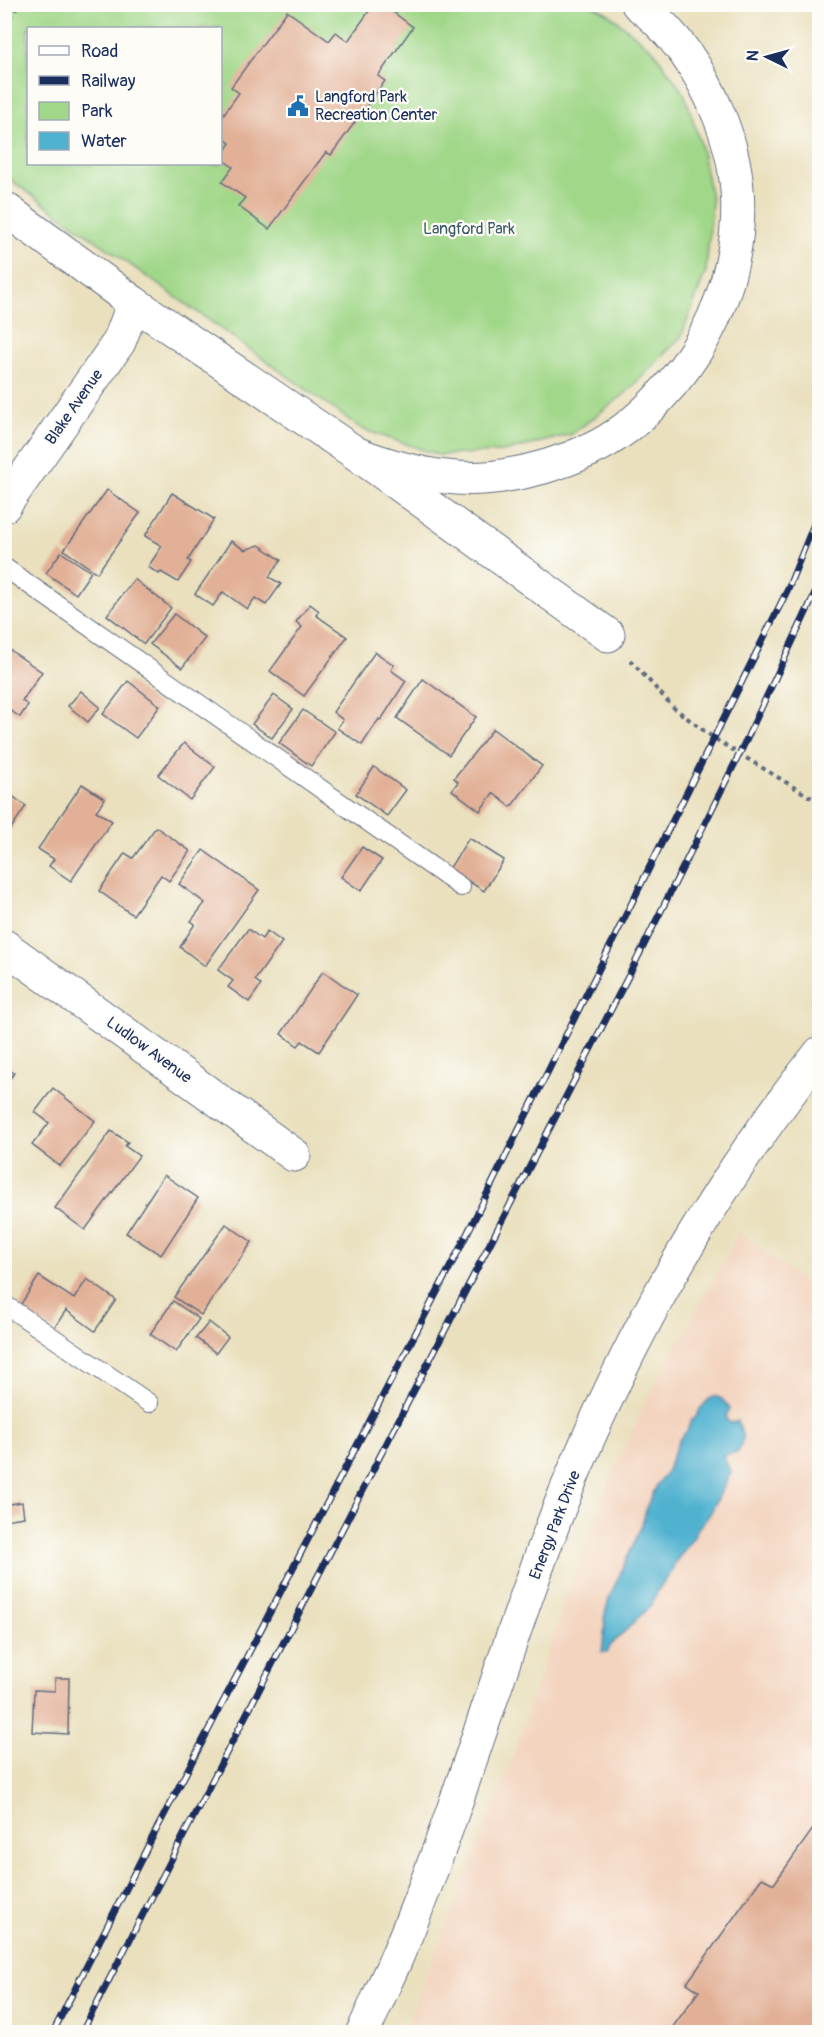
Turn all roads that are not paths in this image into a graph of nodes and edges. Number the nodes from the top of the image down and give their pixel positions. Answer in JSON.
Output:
{"nodes":[{"id":1,"x":638,"y":4,"type":"edge"},
{"id":2,"x":4,"y":208,"type":"edge"},
{"id":3,"x":134,"y":303,"type":"junction"},
{"id":4,"x":357,"y":454,"type":"junction"},
{"id":5,"x":4,"y":506,"type":"edge"},
{"id":6,"x":4,"y":567,"type":"edge"},
{"id":7,"x":608,"y":635,"type":"road end"},
{"id":8,"x":461,"y":887,"type":"dead end"},
{"id":9,"x":4,"y":946,"type":"edge"},
{"id":10,"x":819,"y":1053,"type":"edge"},
{"id":11,"x":294,"y":1155,"type":"dead end"},
{"id":12,"x":4,"y":1304,"type":"edge"},
{"id":13,"x":149,"y":1403,"type":"dead end"},
{"id":14,"x":363,"y":2032,"type":"edge"}],
"edges":[{"from":1,"to":4,"type":"street"},
{"from":2,"to":3,"type":"street"},
{"from":3,"to":4,"type":"street"},
{"from":3,"to":5,"type":"street","name":"Blake Avenue"},
{"from":4,"to":7,"type":"street"},
{"from":6,"to":8,"type":"lane"},
{"from":9,"to":11,"type":"street","name":"Ludlow Avenue"},
{"from":10,"to":14,"type":"street","name":"Energy Park Drive"},
{"from":12,"to":13,"type":"lane"}]}
